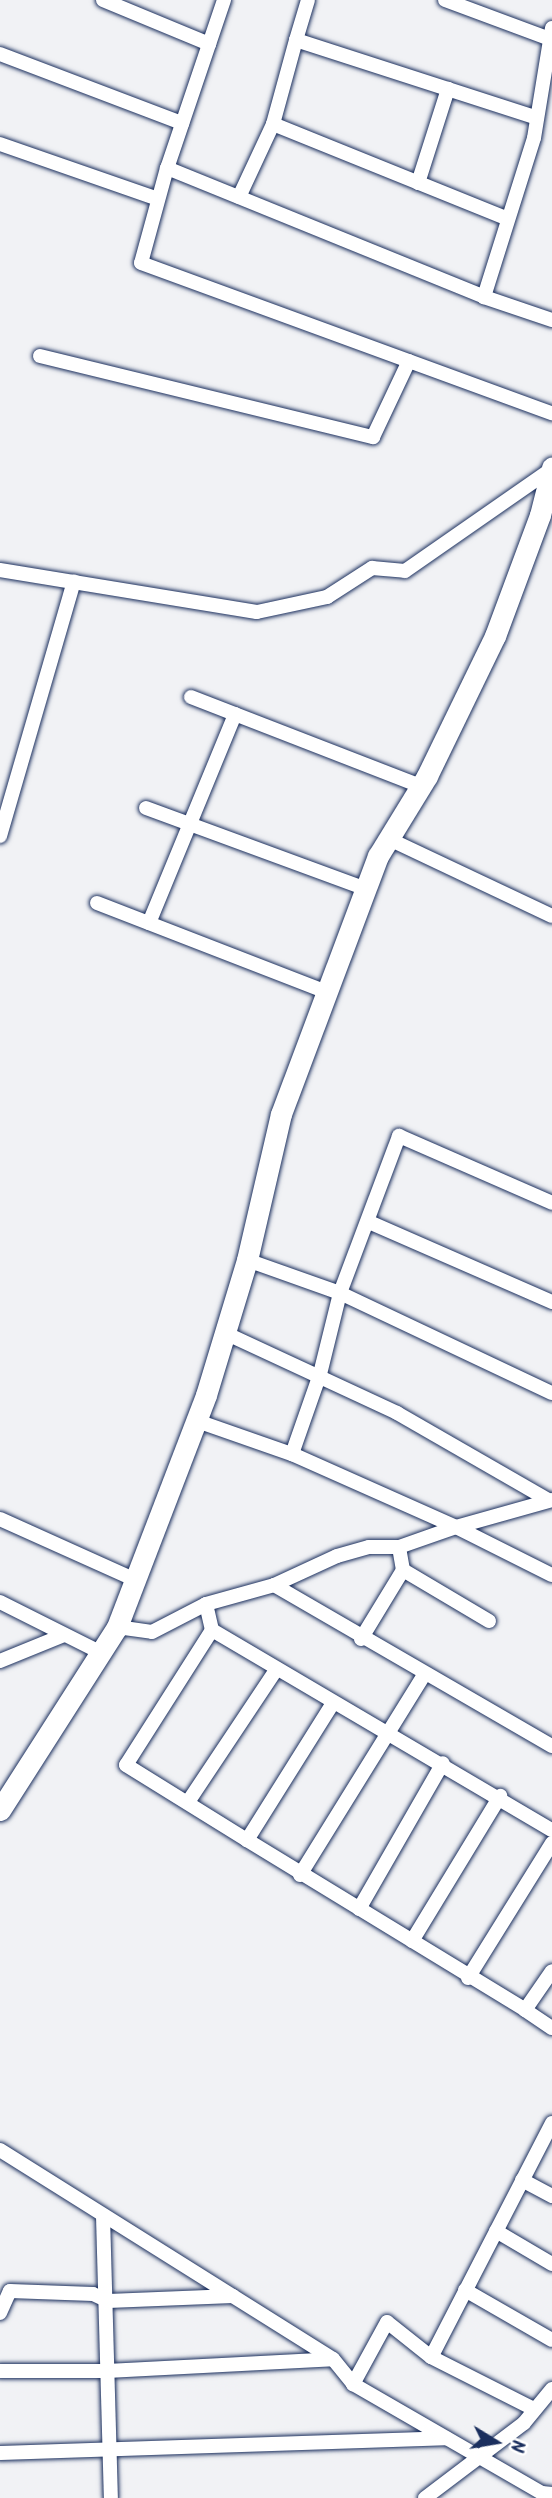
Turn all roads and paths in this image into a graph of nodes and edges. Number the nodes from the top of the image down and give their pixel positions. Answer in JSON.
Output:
{"nodes":[{"id":1,"x":103,"y":0,"type":"edge"},
{"id":2,"x":224,"y":0,"type":"edge"},
{"id":3,"x":308,"y":0,"type":"edge"},
{"id":4,"x":445,"y":0,"type":"edge"},
{"id":5,"x":551,"y":33,"type":"edge"},
{"id":6,"x":296,"y":40,"type":"junction"},
{"id":7,"x":209,"y":44,"type":"junction"},
{"id":8,"x":0,"y":54,"type":"edge"},
{"id":9,"x":449,"y":89,"type":"junction"},
{"id":10,"x":537,"y":118,"type":"junction"},
{"id":11,"x":182,"y":123,"type":"junction"},
{"id":12,"x":273,"y":124,"type":"junction"},
{"id":13,"x":0,"y":144,"type":"edge"},
{"id":14,"x":167,"y":168,"type":"junction"},
{"id":15,"x":418,"y":183,"type":"junction"},
{"id":16,"x":239,"y":197,"type":"junction"},
{"id":17,"x":158,"y":199,"type":"junction"},
{"id":18,"x":508,"y":219,"type":"junction"},
{"id":19,"x":484,"y":297,"type":"junction"},
{"id":20,"x":552,"y":320,"type":"edge"},
{"id":21,"x":40,"y":356,"type":"dead end"},
{"id":22,"x":409,"y":361,"type":"junction"},
{"id":23,"x":552,"y":414,"type":"edge"},
{"id":24,"x":552,"y":468,"type":"edge"},
{"id":25,"x":0,"y":570,"type":"edge"},
{"id":26,"x":74,"y":582,"type":"junction"},
{"id":27,"x":191,"y":697,"type":"dead end"},
{"id":28,"x":235,"y":714,"type":"junction"},
{"id":29,"x":421,"y":786,"type":"junction"},
{"id":30,"x":146,"y":808,"type":"dead end"},
{"id":31,"x":192,"y":825,"type":"junction"},
{"id":32,"x":0,"y":836,"type":"edge"},
{"id":33,"x":389,"y":839,"type":"junction"},
{"id":34,"x":366,"y":889,"type":"junction"},
{"id":35,"x":97,"y":903,"type":"dead end"},
{"id":36,"x":552,"y":916,"type":"edge"},
{"id":37,"x":149,"y":923,"type":"junction"},
{"id":38,"x":327,"y":992,"type":"junction"},
{"id":39,"x":552,"y":1203,"type":"edge"},
{"id":40,"x":369,"y":1222,"type":"junction"},
{"id":41,"x":247,"y":1259,"type":"junction"},
{"id":42,"x":340,"y":1293,"type":"junction"},
{"id":43,"x":552,"y":1302,"type":"edge"},
{"id":44,"x":225,"y":1333,"type":"junction"},
{"id":45,"x":320,"y":1374,"type":"junction"},
{"id":46,"x":552,"y":1393,"type":"edge"},
{"id":47,"x":197,"y":1421,"type":"junction"},
{"id":48,"x":292,"y":1454,"type":"junction"},
{"id":49,"x":550,"y":1500,"type":"edge"},
{"id":50,"x":0,"y":1519,"type":"edge"},
{"id":51,"x":456,"y":1527,"type":"junction"},
{"id":52,"x":399,"y":1547,"type":"junction"},
{"id":53,"x":402,"y":1570,"type":"junction"},
{"id":54,"x":552,"y":1575,"type":"edge"},
{"id":55,"x":136,"y":1580,"type":"junction"},
{"id":56,"x":274,"y":1585,"type":"junction"},
{"id":57,"x":0,"y":1602,"type":"edge"},
{"id":58,"x":206,"y":1604,"type":"junction"},
{"id":59,"x":489,"y":1621,"type":"dead end"},
{"id":60,"x":117,"y":1627,"type":"junction"},
{"id":61,"x":212,"y":1630,"type":"junction"},
{"id":62,"x":64,"y":1635,"type":"junction"},
{"id":63,"x":361,"y":1639,"type":"junction"},
{"id":64,"x":100,"y":1653,"type":"junction"},
{"id":65,"x":1,"y":1662,"type":"edge"},
{"id":66,"x":276,"y":1670,"type":"junction"},
{"id":67,"x":424,"y":1675,"type":"junction"},
{"id":68,"x":333,"y":1703,"type":"junction"},
{"id":69,"x":388,"y":1732,"type":"junction"},
{"id":70,"x":552,"y":1745,"type":"edge"},
{"id":71,"x":443,"y":1763,"type":"junction"},
{"id":72,"x":500,"y":1796,"type":"junction"},
{"id":73,"x":188,"y":1802,"type":"junction"},
{"id":74,"x":0,"y":1810,"type":"edge"},
{"id":75,"x":552,"y":1830,"type":"edge"},
{"id":76,"x":247,"y":1840,"type":"junction"},
{"id":77,"x":552,"y":1843,"type":"edge"},
{"id":78,"x":300,"y":1875,"type":"junction"},
{"id":79,"x":359,"y":1909,"type":"junction"},
{"id":80,"x":412,"y":1941,"type":"junction"},
{"id":81,"x":552,"y":1971,"type":"edge"},
{"id":82,"x":468,"y":1978,"type":"junction"},
{"id":83,"x":525,"y":2011,"type":"junction"},
{"id":84,"x":552,"y":2028,"type":"edge"},
{"id":85,"x":551,"y":2125,"type":"edge"},
{"id":86,"x":1,"y":2154,"type":"edge"},
{"id":87,"x":522,"y":2180,"type":"junction"},
{"id":88,"x":552,"y":2196,"type":"edge"},
{"id":89,"x":103,"y":2216,"type":"junction"},
{"id":90,"x":496,"y":2231,"type":"junction"},
{"id":91,"x":552,"y":2264,"type":"edge"},
{"id":92,"x":465,"y":2290,"type":"junction"},
{"id":93,"x":234,"y":2296,"type":"junction"},
{"id":94,"x":108,"y":2301,"type":"junction"},
{"id":95,"x":0,"y":2313,"type":"edge"},
{"id":96,"x":552,"y":2340,"type":"edge"},
{"id":97,"x":431,"y":2357,"type":"junction"},
{"id":98,"x":333,"y":2359,"type":"junction"},
{"id":99,"x":0,"y":2371,"type":"edge"},
{"id":100,"x":107,"y":2371,"type":"junction"},
{"id":101,"x":354,"y":2384,"type":"junction"},
{"id":102,"x":552,"y":2389,"type":"edge"},
{"id":103,"x":533,"y":2408,"type":"junction"},
{"id":104,"x":448,"y":2438,"type":"junction"},
{"id":105,"x":110,"y":2451,"type":"junction"},
{"id":106,"x":0,"y":2453,"type":"edge"},
{"id":107,"x":479,"y":2456,"type":"junction"},
{"id":108,"x":546,"y":2495,"type":"edge"},
{"id":109,"x":111,"y":2498,"type":"edge"},
{"id":110,"x":425,"y":2498,"type":"edge"}],
"edges":[{"from":1,"to":7,"type":"street"},
{"from":2,"to":7,"type":"street"},
{"from":3,"to":6,"type":"street"},
{"from":4,"to":5,"type":"street"},
{"from":5,"to":10,"type":"street"},
{"from":6,"to":9,"type":"street"},
{"from":6,"to":12,"type":"street"},
{"from":7,"to":11,"type":"street"},
{"from":8,"to":11,"type":"street"},
{"from":9,"to":10,"type":"street"},
{"from":9,"to":15,"type":"street"},
{"from":10,"to":18,"type":"street"},
{"from":11,"to":14,"type":"street"},
{"from":12,"to":15,"type":"street"},
{"from":12,"to":16,"type":"street"},
{"from":13,"to":17,"type":"street"},
{"from":14,"to":16,"type":"street"},
{"from":14,"to":17,"type":"street"},
{"from":15,"to":18,"type":"street"},
{"from":16,"to":19,"type":"street"},
{"from":17,"to":22,"type":"street"},
{"from":18,"to":19,"type":"street"},
{"from":19,"to":20,"type":"street"},
{"from":21,"to":22,"type":"street"},
{"from":22,"to":23,"type":"street"},
{"from":24,"to":26,"type":"street"},
{"from":24,"to":29,"type":"street"},
{"from":25,"to":26,"type":"street"},
{"from":26,"to":32,"type":"street"},
{"from":27,"to":28,"type":"street"},
{"from":28,"to":29,"type":"street"},
{"from":28,"to":31,"type":"street"},
{"from":29,"to":33,"type":"street"},
{"from":30,"to":31,"type":"street"},
{"from":31,"to":34,"type":"street"},
{"from":31,"to":37,"type":"street"},
{"from":33,"to":34,"type":"street"},
{"from":33,"to":36,"type":"street"},
{"from":34,"to":38,"type":"street"},
{"from":35,"to":37,"type":"street"},
{"from":37,"to":38,"type":"street"},
{"from":38,"to":41,"type":"street"},
{"from":39,"to":40,"type":"street"},
{"from":40,"to":42,"type":"street"},
{"from":40,"to":43,"type":"street"},
{"from":41,"to":42,"type":"street"},
{"from":41,"to":44,"type":"street"},
{"from":42,"to":45,"type":"street"},
{"from":42,"to":46,"type":"street"},
{"from":44,"to":45,"type":"street"},
{"from":44,"to":47,"type":"street"},
{"from":45,"to":48,"type":"street"},
{"from":45,"to":49,"type":"street"},
{"from":47,"to":48,"type":"street"},
{"from":47,"to":55,"type":"street"},
{"from":48,"to":51,"type":"street"},
{"from":49,"to":51,"type":"street"},
{"from":50,"to":55,"type":"street"},
{"from":51,"to":52,"type":"street"},
{"from":51,"to":54,"type":"street"},
{"from":52,"to":53,"type":"street"},
{"from":52,"to":56,"type":"street"},
{"from":53,"to":59,"type":"street"},
{"from":53,"to":63,"type":"street"},
{"from":55,"to":60,"type":"street"},
{"from":56,"to":58,"type":"street"},
{"from":56,"to":63,"type":"street"},
{"from":57,"to":62,"type":"street"},
{"from":58,"to":60,"type":"street"},
{"from":58,"to":61,"type":"street"},
{"from":60,"to":64,"type":"street"},
{"from":61,"to":66,"type":"street"},
{"from":61,"to":73,"type":"street"},
{"from":62,"to":64,"type":"street"},
{"from":62,"to":65,"type":"street"},
{"from":63,"to":67,"type":"street"},
{"from":64,"to":74,"type":"street"},
{"from":66,"to":68,"type":"street"},
{"from":66,"to":73,"type":"street"},
{"from":67,"to":69,"type":"street"},
{"from":67,"to":70,"type":"street"},
{"from":68,"to":69,"type":"street"},
{"from":68,"to":76,"type":"street"},
{"from":69,"to":71,"type":"street"},
{"from":69,"to":78,"type":"street"},
{"from":71,"to":72,"type":"street"},
{"from":71,"to":79,"type":"street"},
{"from":72,"to":75,"type":"street"},
{"from":72,"to":80,"type":"street"},
{"from":73,"to":76,"type":"street"},
{"from":76,"to":78,"type":"street"},
{"from":77,"to":82,"type":"street"},
{"from":78,"to":79,"type":"street"},
{"from":79,"to":80,"type":"street"},
{"from":80,"to":82,"type":"street"},
{"from":81,"to":83,"type":"street"},
{"from":82,"to":83,"type":"street"},
{"from":83,"to":84,"type":"street"},
{"from":85,"to":87,"type":"street"},
{"from":86,"to":89,"type":"street"},
{"from":87,"to":88,"type":"street"},
{"from":87,"to":90,"type":"street"},
{"from":89,"to":93,"type":"street"},
{"from":89,"to":94,"type":"street"},
{"from":90,"to":91,"type":"street"},
{"from":90,"to":92,"type":"street"},
{"from":92,"to":96,"type":"street"},
{"from":92,"to":97,"type":"street"},
{"from":93,"to":94,"type":"street"},
{"from":93,"to":98,"type":"street"},
{"from":94,"to":95,"type":"street"},
{"from":94,"to":100,"type":"street"},
{"from":97,"to":101,"type":"street"},
{"from":97,"to":103,"type":"street"},
{"from":98,"to":100,"type":"street"},
{"from":98,"to":101,"type":"street"},
{"from":99,"to":100,"type":"street"},
{"from":100,"to":105,"type":"street"},
{"from":101,"to":104,"type":"street"},
{"from":102,"to":103,"type":"street"},
{"from":103,"to":107,"type":"street"},
{"from":104,"to":105,"type":"street"},
{"from":104,"to":107,"type":"street"},
{"from":105,"to":106,"type":"street"},
{"from":105,"to":109,"type":"street"},
{"from":107,"to":108,"type":"street"},
{"from":107,"to":110,"type":"street"}]}
